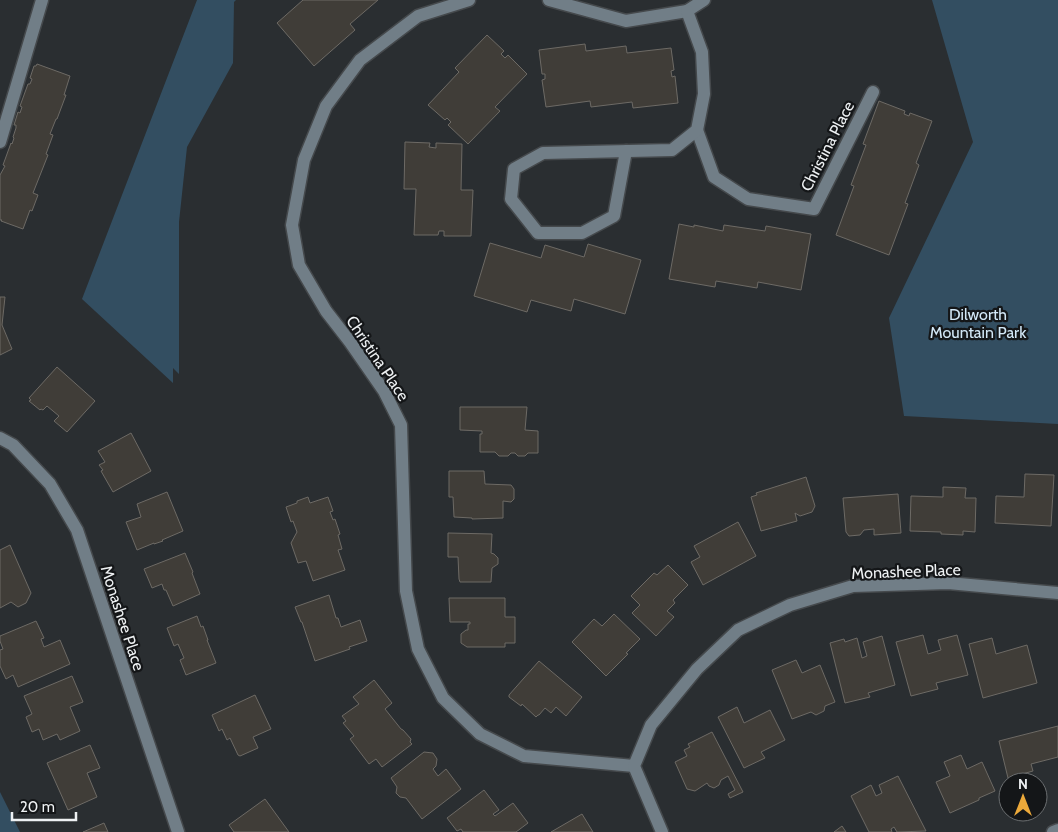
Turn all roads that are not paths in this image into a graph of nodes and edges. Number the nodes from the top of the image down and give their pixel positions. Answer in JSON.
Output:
{"nodes":[{"id":1,"x":42,"y":0,"type":"edge"},
{"id":2,"x":469,"y":0,"type":"edge"},
{"id":3,"x":549,"y":0,"type":"edge"},
{"id":4,"x":704,"y":0,"type":"edge"},
{"id":5,"x":687,"y":11,"type":"junction"},
{"id":6,"x":873,"y":92,"type":"dead end"},
{"id":7,"x":697,"y":130,"type":"junction"},
{"id":8,"x":0,"y":142,"type":"edge"},
{"id":9,"x":626,"y":151,"type":"junction"},
{"id":10,"x":0,"y":438,"type":"edge"},
{"id":11,"x":1058,"y":593,"type":"edge"},
{"id":12,"x":634,"y":766,"type":"junction"},
{"id":13,"x":1058,"y":830,"type":"edge"},
{"id":14,"x":178,"y":832,"type":"edge"},
{"id":15,"x":662,"y":832,"type":"edge"},
{"id":16,"x":1053,"y":832,"type":"edge"}],
"edges":[{"from":1,"to":8,"type":"street"},
{"from":2,"to":12,"type":"street","name":"Christina Place"},
{"from":3,"to":5,"type":"street"},
{"from":4,"to":5,"type":"street"},
{"from":5,"to":7,"type":"street"},
{"from":6,"to":7,"type":"street","name":"Christina Place"},
{"from":7,"to":9,"type":"street"},
{"from":9,"to":9,"type":"street"},
{"from":10,"to":14,"type":"street","name":"Monashee Place"},
{"from":11,"to":12,"type":"street","name":"Monashee Place"},
{"from":12,"to":15,"type":"street"},
{"from":13,"to":16,"type":"street"}]}
